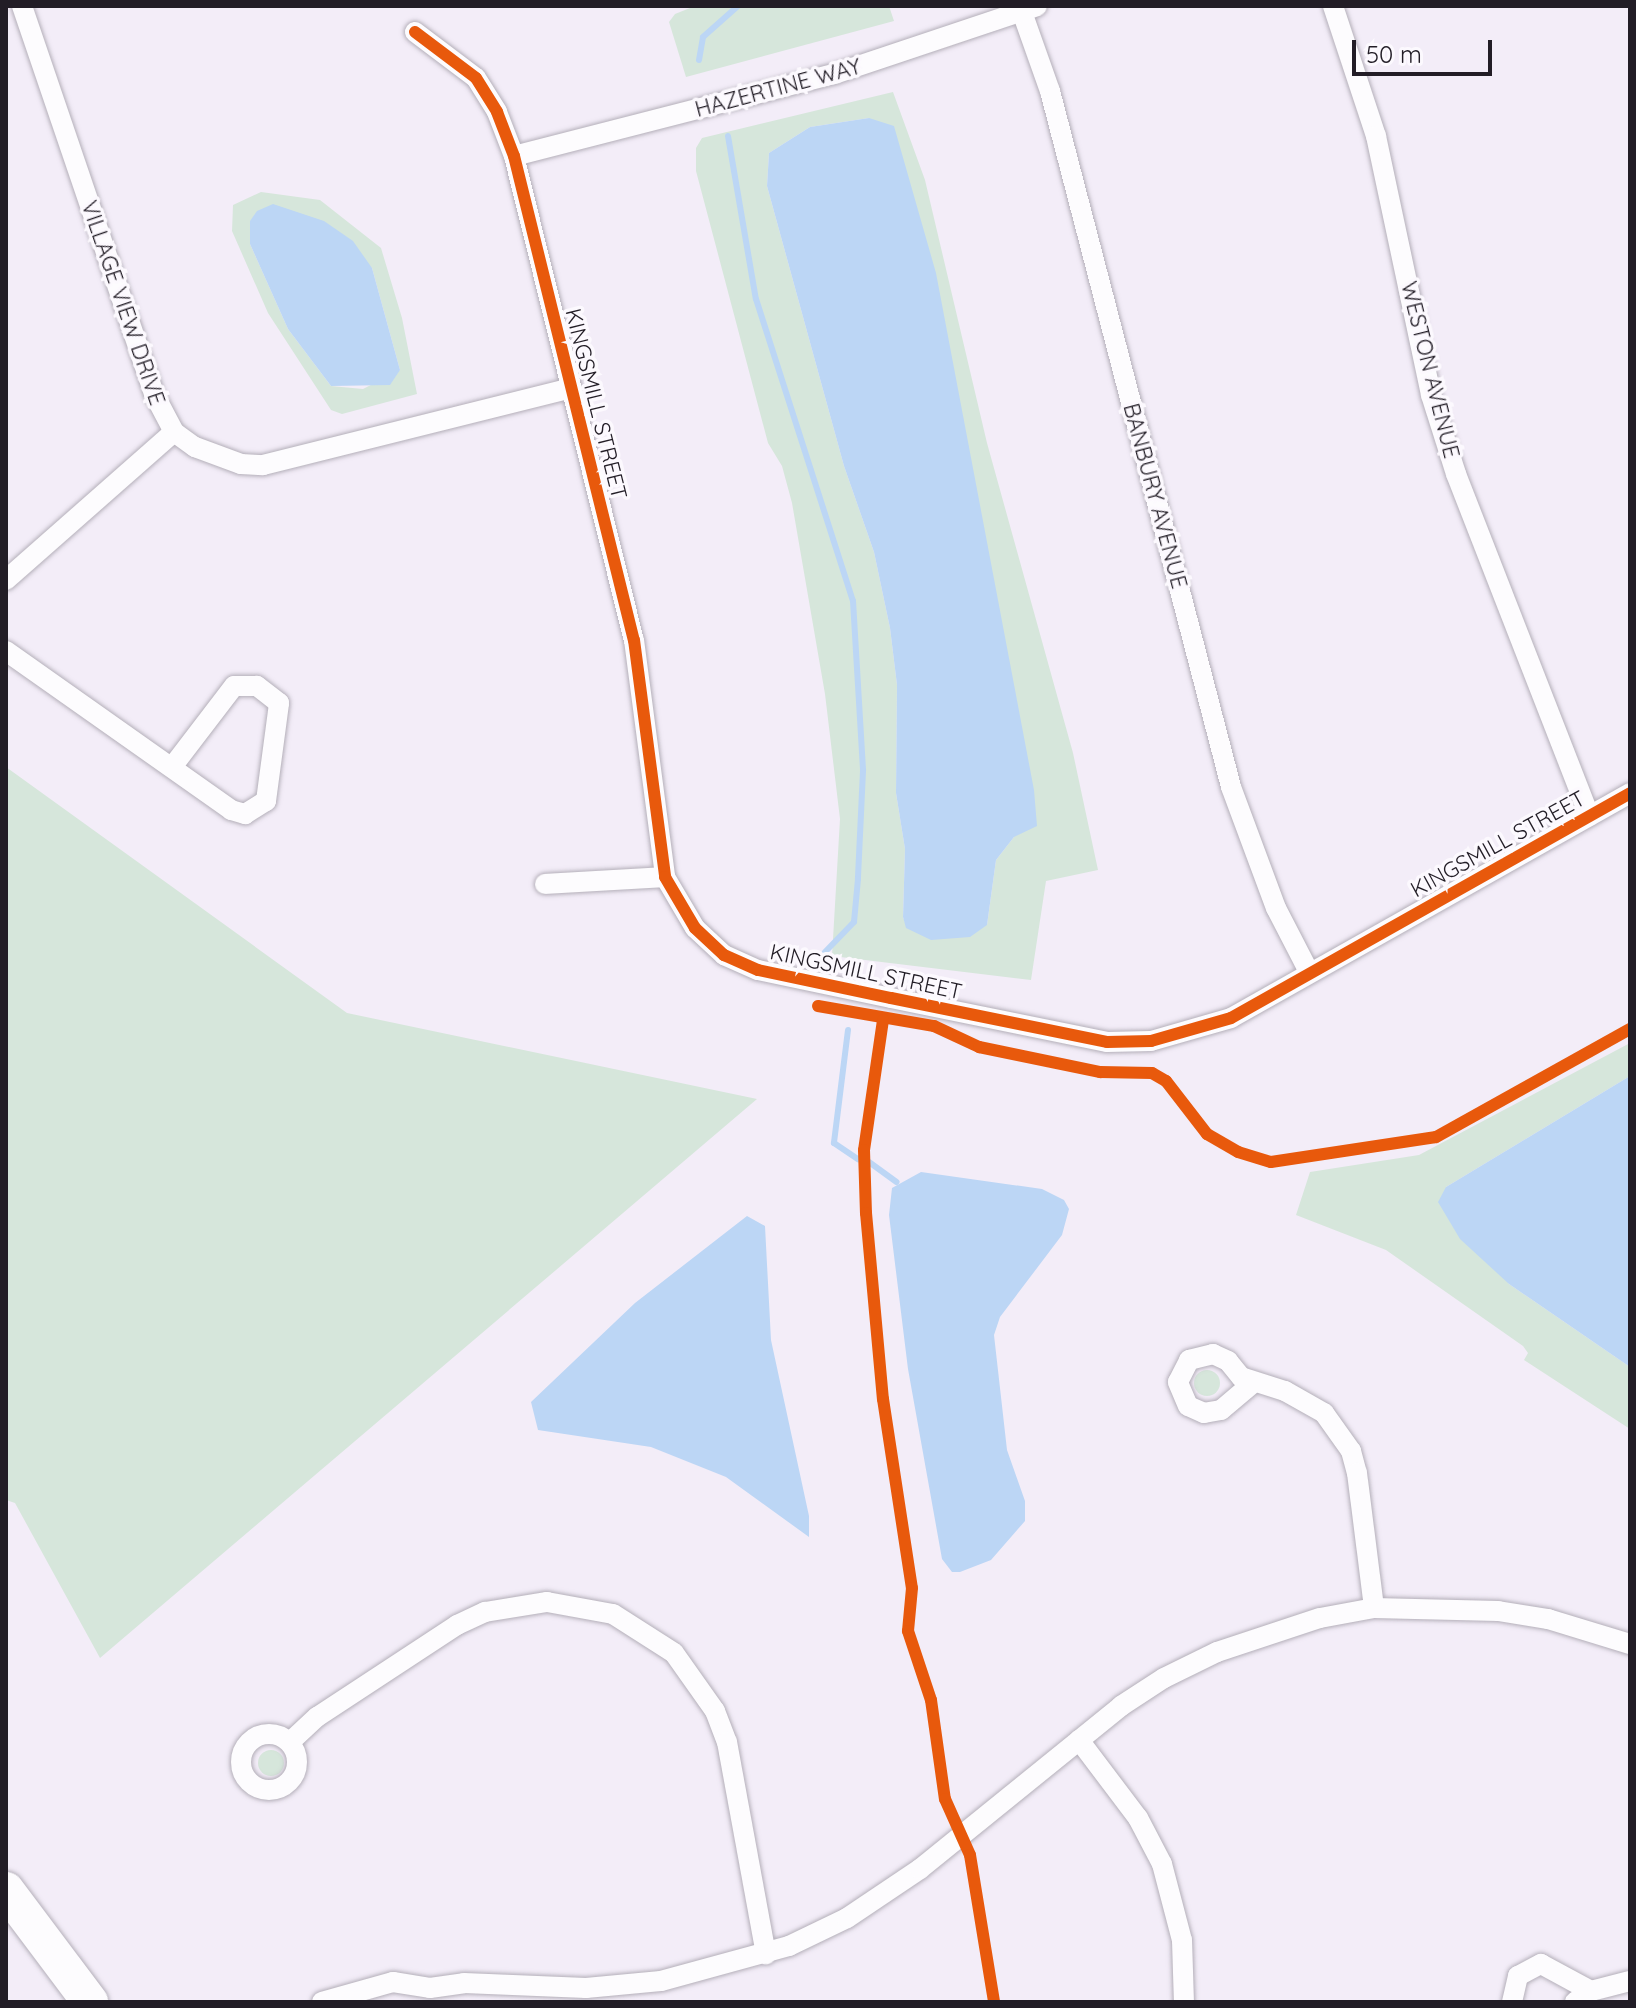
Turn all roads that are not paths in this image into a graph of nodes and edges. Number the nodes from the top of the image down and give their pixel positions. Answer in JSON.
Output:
{"nodes":[{"id":1,"x":22,"y":6,"type":"edge"},
{"id":2,"x":1333,"y":6,"type":"edge"},
{"id":3,"x":1030,"y":9,"type":"edge"},
{"id":4,"x":415,"y":32,"type":"dead end"},
{"id":5,"x":514,"y":156,"type":"junction"},
{"id":6,"x":572,"y":388,"type":"junction"},
{"id":7,"x":174,"y":432,"type":"junction"},
{"id":8,"x":6,"y":580,"type":"edge"},
{"id":9,"x":6,"y":651,"type":"edge"},
{"id":10,"x":172,"y":767,"type":"junction"},
{"id":11,"x":1630,"y":793,"type":"edge"},
{"id":12,"x":1589,"y":816,"type":"junction"},
{"id":13,"x":665,"y":877,"type":"junction"},
{"id":14,"x":545,"y":884,"type":"dead end"},
{"id":15,"x":1309,"y":972,"type":"junction"},
{"id":16,"x":1253,"y":1383,"type":"dead end"},
{"id":17,"x":1374,"y":1608,"type":"junction"},
{"id":18,"x":1630,"y":1644,"type":"edge"},
{"id":19,"x":1079,"y":1740,"type":"junction"},
{"id":20,"x":290,"y":1742,"type":"dead end"},
{"id":21,"x":6,"y":1890,"type":"edge"},
{"id":22,"x":766,"y":1954,"type":"junction"},
{"id":23,"x":1630,"y":1981,"type":"edge"},
{"id":24,"x":432,"y":1995,"type":"edge"},
{"id":25,"x":1583,"y":1996,"type":"edge"},
{"id":26,"x":90,"y":2002,"type":"edge"},
{"id":27,"x":322,"y":2002,"type":"edge"},
{"id":28,"x":402,"y":2002,"type":"edge"},
{"id":29,"x":1184,"y":2002,"type":"edge"},
{"id":30,"x":1512,"y":2002,"type":"edge"}],
"edges":[{"from":1,"to":7,"type":"street","name":"VILLAGE VIEW DRIVE"},
{"from":2,"to":12,"type":"street","name":"WESTON AVENUE"},
{"from":3,"to":5,"type":"street","name":"HAZERTINE WAY"},
{"from":3,"to":15,"type":"street","name":"BANBURY AVENUE"},
{"from":4,"to":5,"type":"street","name":"KINGSMILL STREET"},
{"from":5,"to":6,"type":"street","name":"KINGSMILL STREET"},
{"from":6,"to":7,"type":"street","name":"VILLAGE VIEW DRIVE"},
{"from":6,"to":13,"type":"street","name":"KINGSMILL STREET"},
{"from":7,"to":8,"type":"street"},
{"from":9,"to":10,"type":"street"},
{"from":10,"to":10,"type":"street"},
{"from":11,"to":12,"type":"street","name":"KINGSMILL STREET"},
{"from":12,"to":15,"type":"street","name":"KINGSMILL STREET"},
{"from":13,"to":14,"type":"street"},
{"from":13,"to":15,"type":"street","name":"KINGSMILL STREET"},
{"from":16,"to":17,"type":"street"},
{"from":17,"to":18,"type":"street"},
{"from":17,"to":19,"type":"street"},
{"from":19,"to":22,"type":"street"},
{"from":19,"to":29,"type":"street"},
{"from":20,"to":22,"type":"street"},
{"from":21,"to":26,"type":"highway"},
{"from":22,"to":24,"type":"street"},
{"from":23,"to":25,"type":"street"},
{"from":24,"to":27,"type":"street"},
{"from":24,"to":28,"type":"street"},
{"from":25,"to":30,"type":"street"}]}
